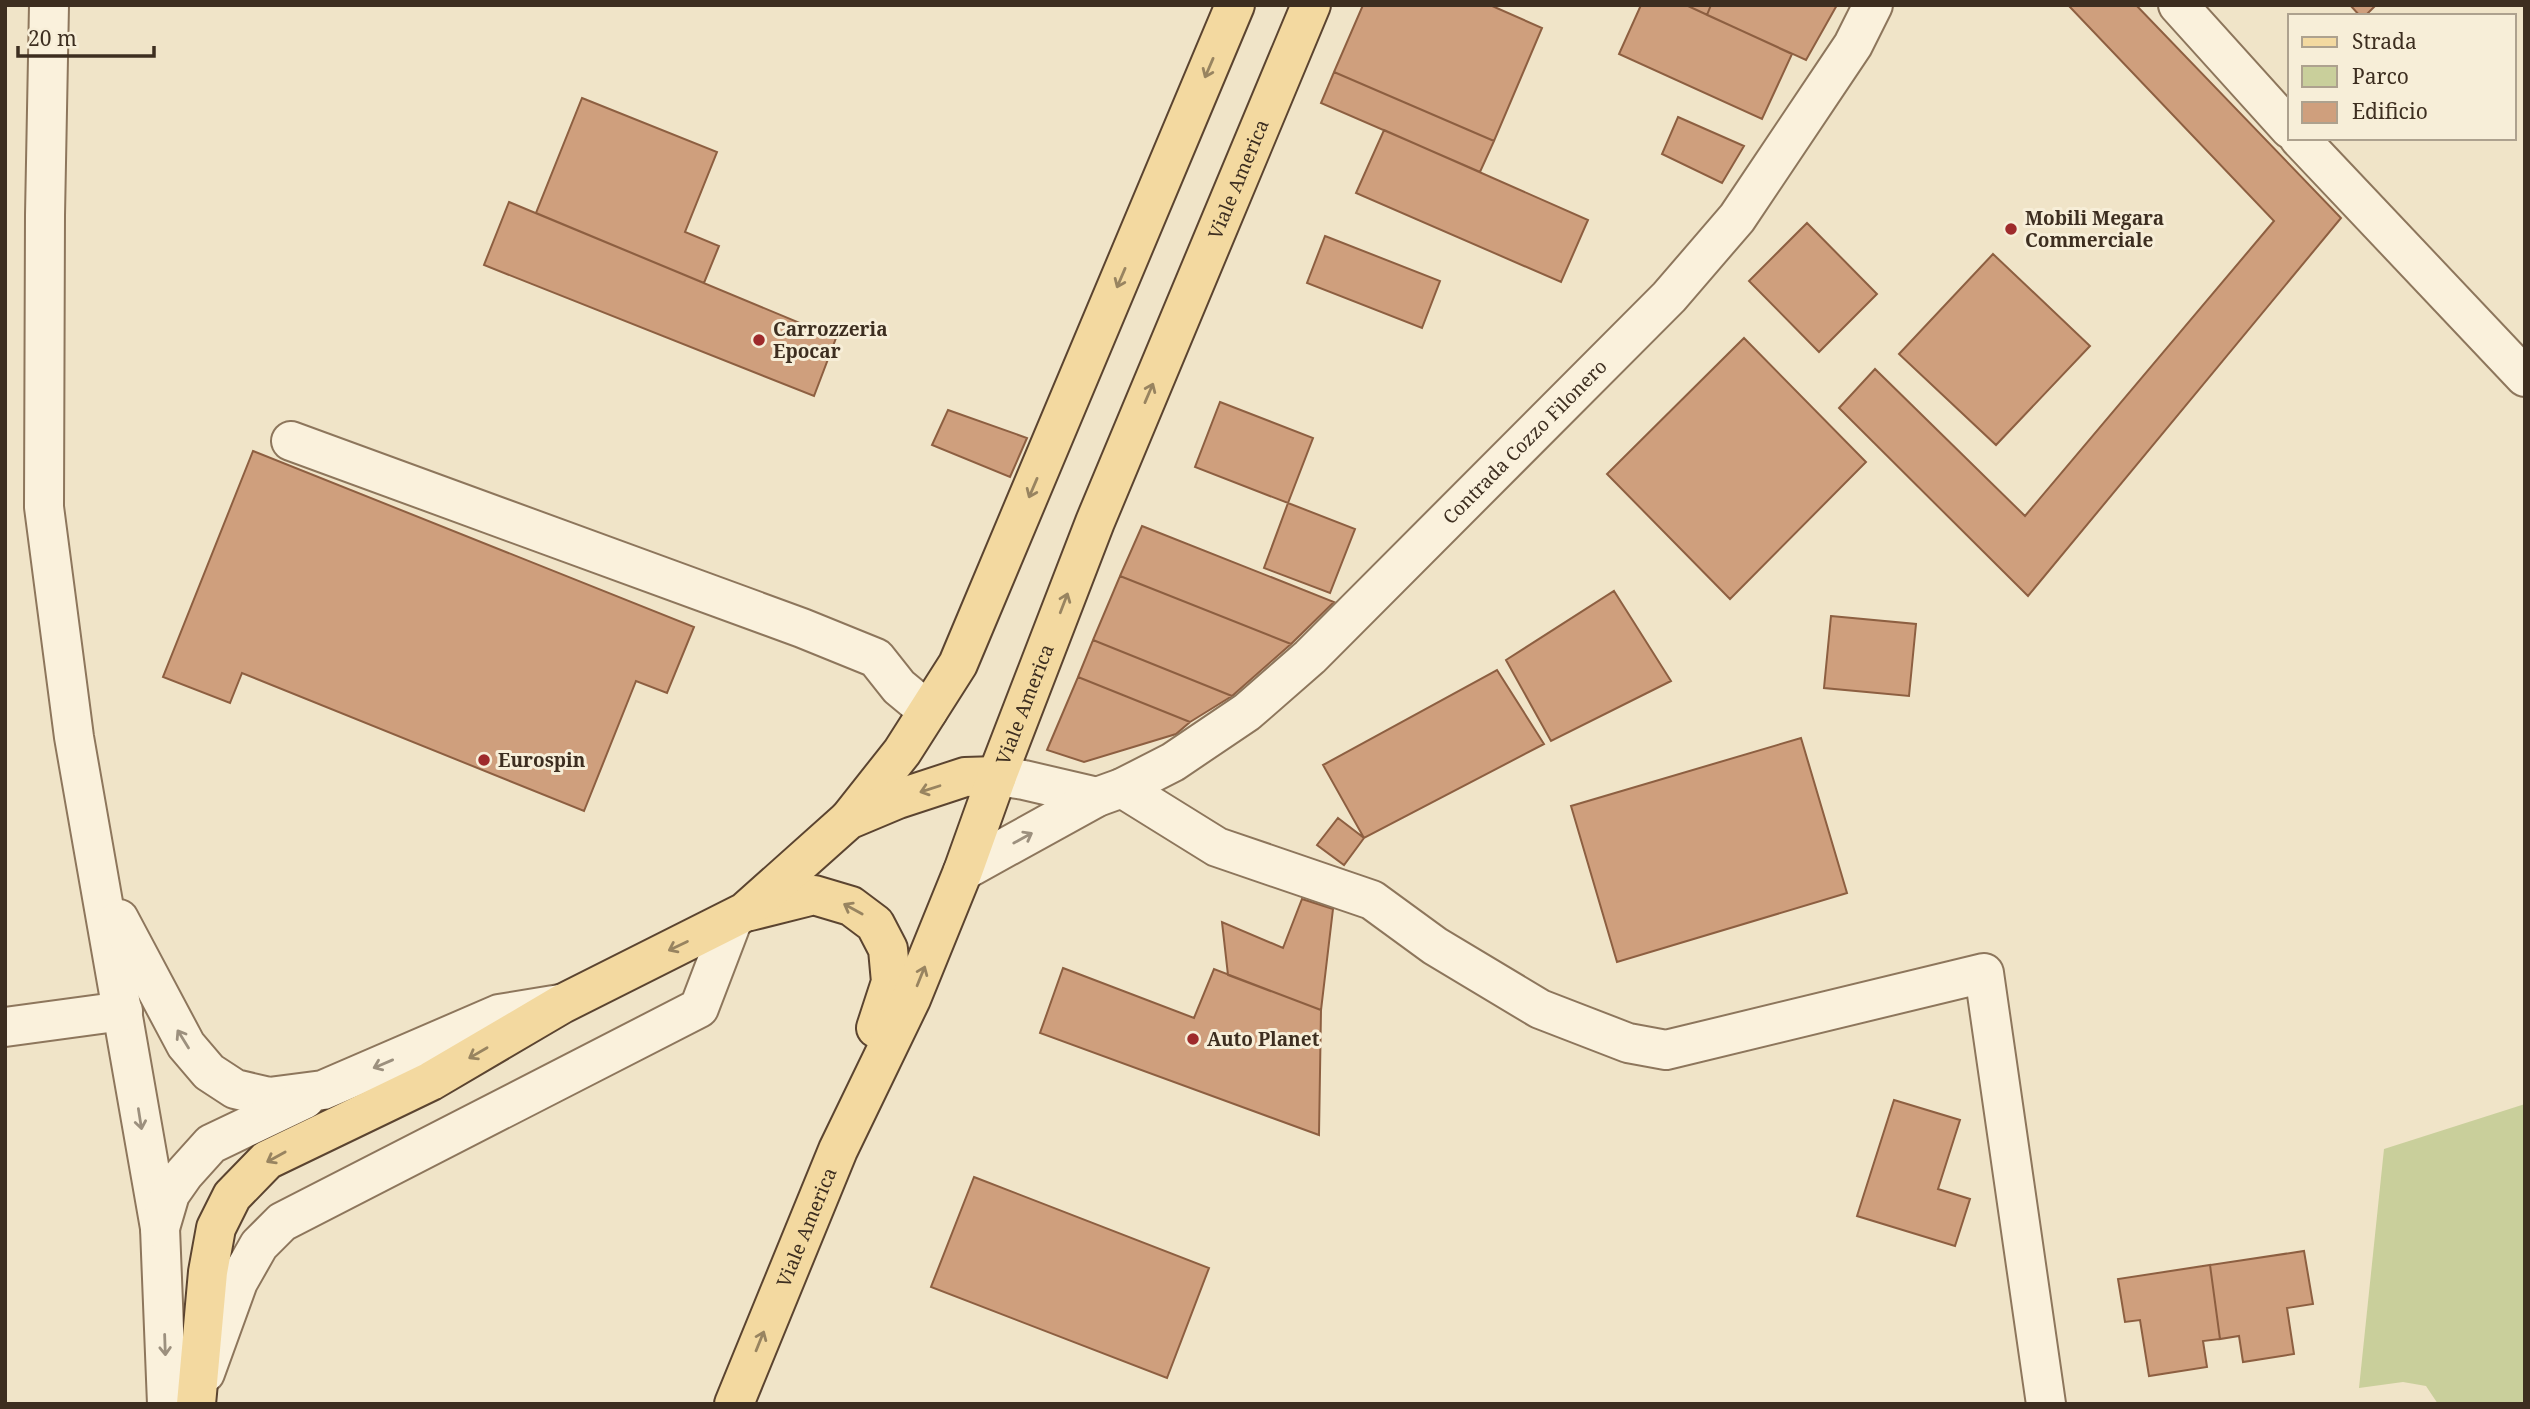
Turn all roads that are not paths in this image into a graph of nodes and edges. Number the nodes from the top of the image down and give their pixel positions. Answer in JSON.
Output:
{"nodes":[{"id":1,"x":49,"y":5,"type":"edge"},
{"id":2,"x":1236,"y":5,"type":"edge"},
{"id":3,"x":1311,"y":5,"type":"edge"},
{"id":4,"x":1873,"y":5,"type":"edge"},
{"id":5,"x":2178,"y":5,"type":"edge"},
{"id":6,"x":2288,"y":127,"type":"edge"},
{"id":7,"x":2301,"y":140,"type":"edge"},
{"id":8,"x":2525,"y":377,"type":"edge"},
{"id":9,"x":291,"y":442,"type":"dead end"},
{"id":10,"x":928,"y":711,"type":"junction"},
{"id":11,"x":997,"y":776,"type":"junction"},
{"id":12,"x":1110,"y":793,"type":"junction"},
{"id":13,"x":848,"y":821,"type":"junction"},
{"id":14,"x":963,"y":871,"type":"junction"},
{"id":15,"x":100,"y":883,"type":"junction"},
{"id":16,"x":739,"y":915,"type":"junction"},
{"id":17,"x":562,"y":1004,"type":"junction"},
{"id":18,"x":123,"y":1012,"type":"junction"},
{"id":19,"x":5,"y":1027,"type":"edge"},
{"id":20,"x":323,"y":1090,"type":"junction"},
{"id":21,"x":838,"y":1150,"type":"junction"},
{"id":22,"x":160,"y":1227,"type":"junction"},
{"id":23,"x":187,"y":1402,"type":"edge"},
{"id":24,"x":734,"y":1404,"type":"edge"},
{"id":25,"x":2046,"y":1404,"type":"edge"}],
"edges":[{"from":1,"to":15,"type":"street"},
{"from":2,"to":10,"type":"main road","one_way":true},
{"from":11,"to":3,"type":"main road","name":"Viale America","one_way":true},
{"from":4,"to":12,"type":"street","name":"Contrada Cozzo Filonero"},
{"from":5,"to":6,"type":"street"},
{"from":7,"to":8,"type":"street"},
{"from":9,"to":10,"type":"street"},
{"from":10,"to":13,"type":"main road"},
{"from":11,"to":12,"type":"street"},
{"from":11,"to":13,"type":"main road","one_way":true},
{"from":11,"to":14,"type":"main road","name":"Viale America"},
{"from":14,"to":12,"type":"street","name":"Contrada Cozzo Filonero","one_way":true},
{"from":12,"to":25,"type":"street"},
{"from":13,"to":16,"type":"main road"},
{"from":21,"to":14,"type":"main road","name":"Viale America","one_way":true},
{"from":15,"to":18,"type":"street"},
{"from":20,"to":15,"type":"street","one_way":true},
{"from":16,"to":17,"type":"main road","one_way":true},
{"from":21,"to":16,"type":"main road","one_way":true},
{"from":16,"to":23,"type":"street"},
{"from":17,"to":20,"type":"street","one_way":true},
{"from":17,"to":23,"type":"main road","one_way":true},
{"from":18,"to":19,"type":"street"},
{"from":18,"to":22,"type":"street","one_way":true},
{"from":20,"to":22,"type":"street"},
{"from":24,"to":21,"type":"main road","name":"Viale America","one_way":true},
{"from":22,"to":23,"type":"street","one_way":true}]}
